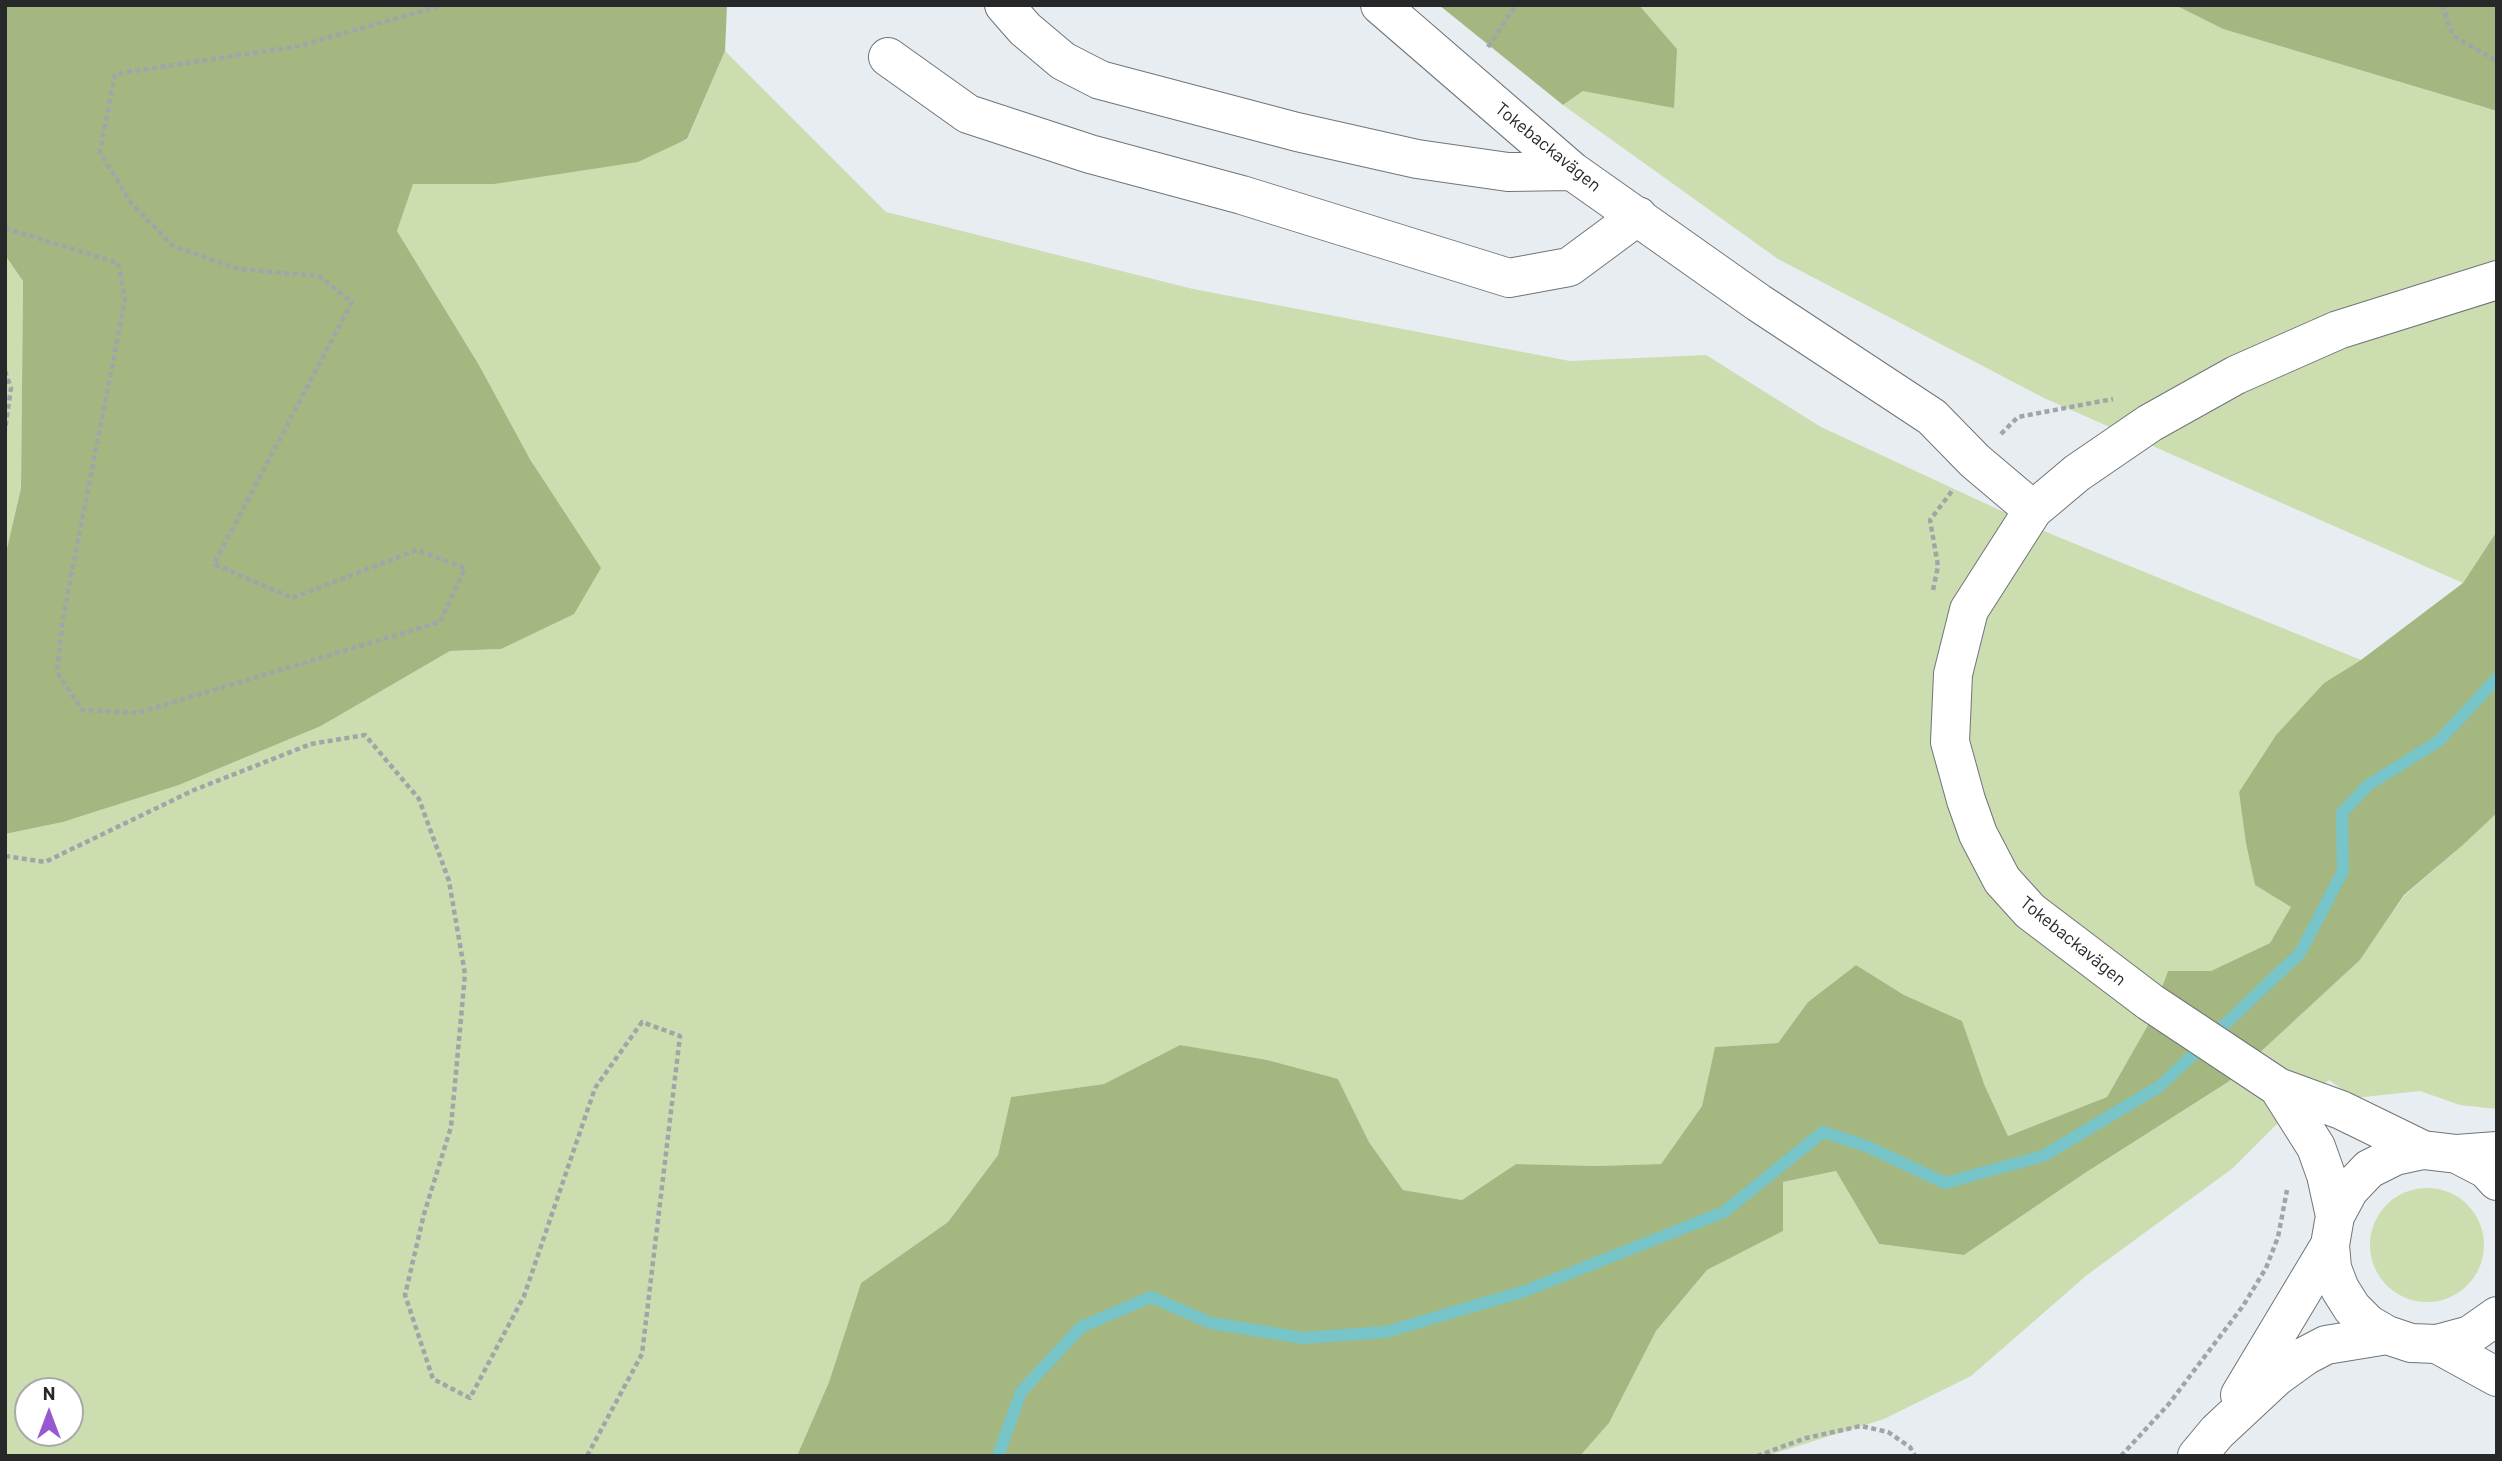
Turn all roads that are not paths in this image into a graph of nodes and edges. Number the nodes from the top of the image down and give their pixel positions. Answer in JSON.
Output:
{"nodes":[{"id":1,"x":1004,"y":5,"type":"edge"},
{"id":2,"x":1380,"y":5,"type":"edge"},
{"id":3,"x":888,"y":57,"type":"dead end"},
{"id":4,"x":1572,"y":171,"type":"junction"},
{"id":5,"x":1638,"y":216,"type":"junction"},
{"id":6,"x":2497,"y":280,"type":"edge"},
{"id":7,"x":2033,"y":510,"type":"junction"},
{"id":8,"x":2278,"y":1087,"type":"junction"},
{"id":9,"x":2497,"y":1151,"type":"edge"},
{"id":10,"x":2440,"y":1152,"type":"junction"},
{"id":11,"x":2497,"y":1181,"type":"edge"},
{"id":12,"x":2333,"y":1230,"type":"junction"},
{"id":13,"x":2497,"y":1316,"type":"edge"},
{"id":14,"x":2386,"y":1335,"type":"junction"},
{"id":15,"x":2437,"y":1344,"type":"junction"},
{"id":16,"x":2497,"y":1377,"type":"edge"},
{"id":17,"x":2207,"y":1444,"type":"edge"}],
"edges":[{"from":1,"to":4,"type":"main road"},
{"from":2,"to":4,"type":"main road","name":"Tokebackavägen"},
{"from":3,"to":5,"type":"main road"},
{"from":4,"to":5,"type":"main road","name":"Tokebackavägen"},
{"from":5,"to":7,"type":"main road","name":"Tokebackavägen"},
{"from":6,"to":7,"type":"main road","name":"Tokebackavägen"},
{"from":7,"to":8,"type":"main road","name":"Tokebackavägen"},
{"from":8,"to":10,"type":"main road","name":"Tokebackavägen"},
{"from":8,"to":12,"type":"main road"},
{"from":9,"to":10,"type":"main road"},
{"from":10,"to":11,"type":"main road","name":"Tokebackavägen"},
{"from":10,"to":12,"type":"main road"},
{"from":12,"to":14,"type":"main road"},
{"from":12,"to":17,"type":"main road"},
{"from":13,"to":15,"type":"main road"},
{"from":14,"to":15,"type":"main road"},
{"from":14,"to":17,"type":"main road"},
{"from":15,"to":16,"type":"main road"}]}
